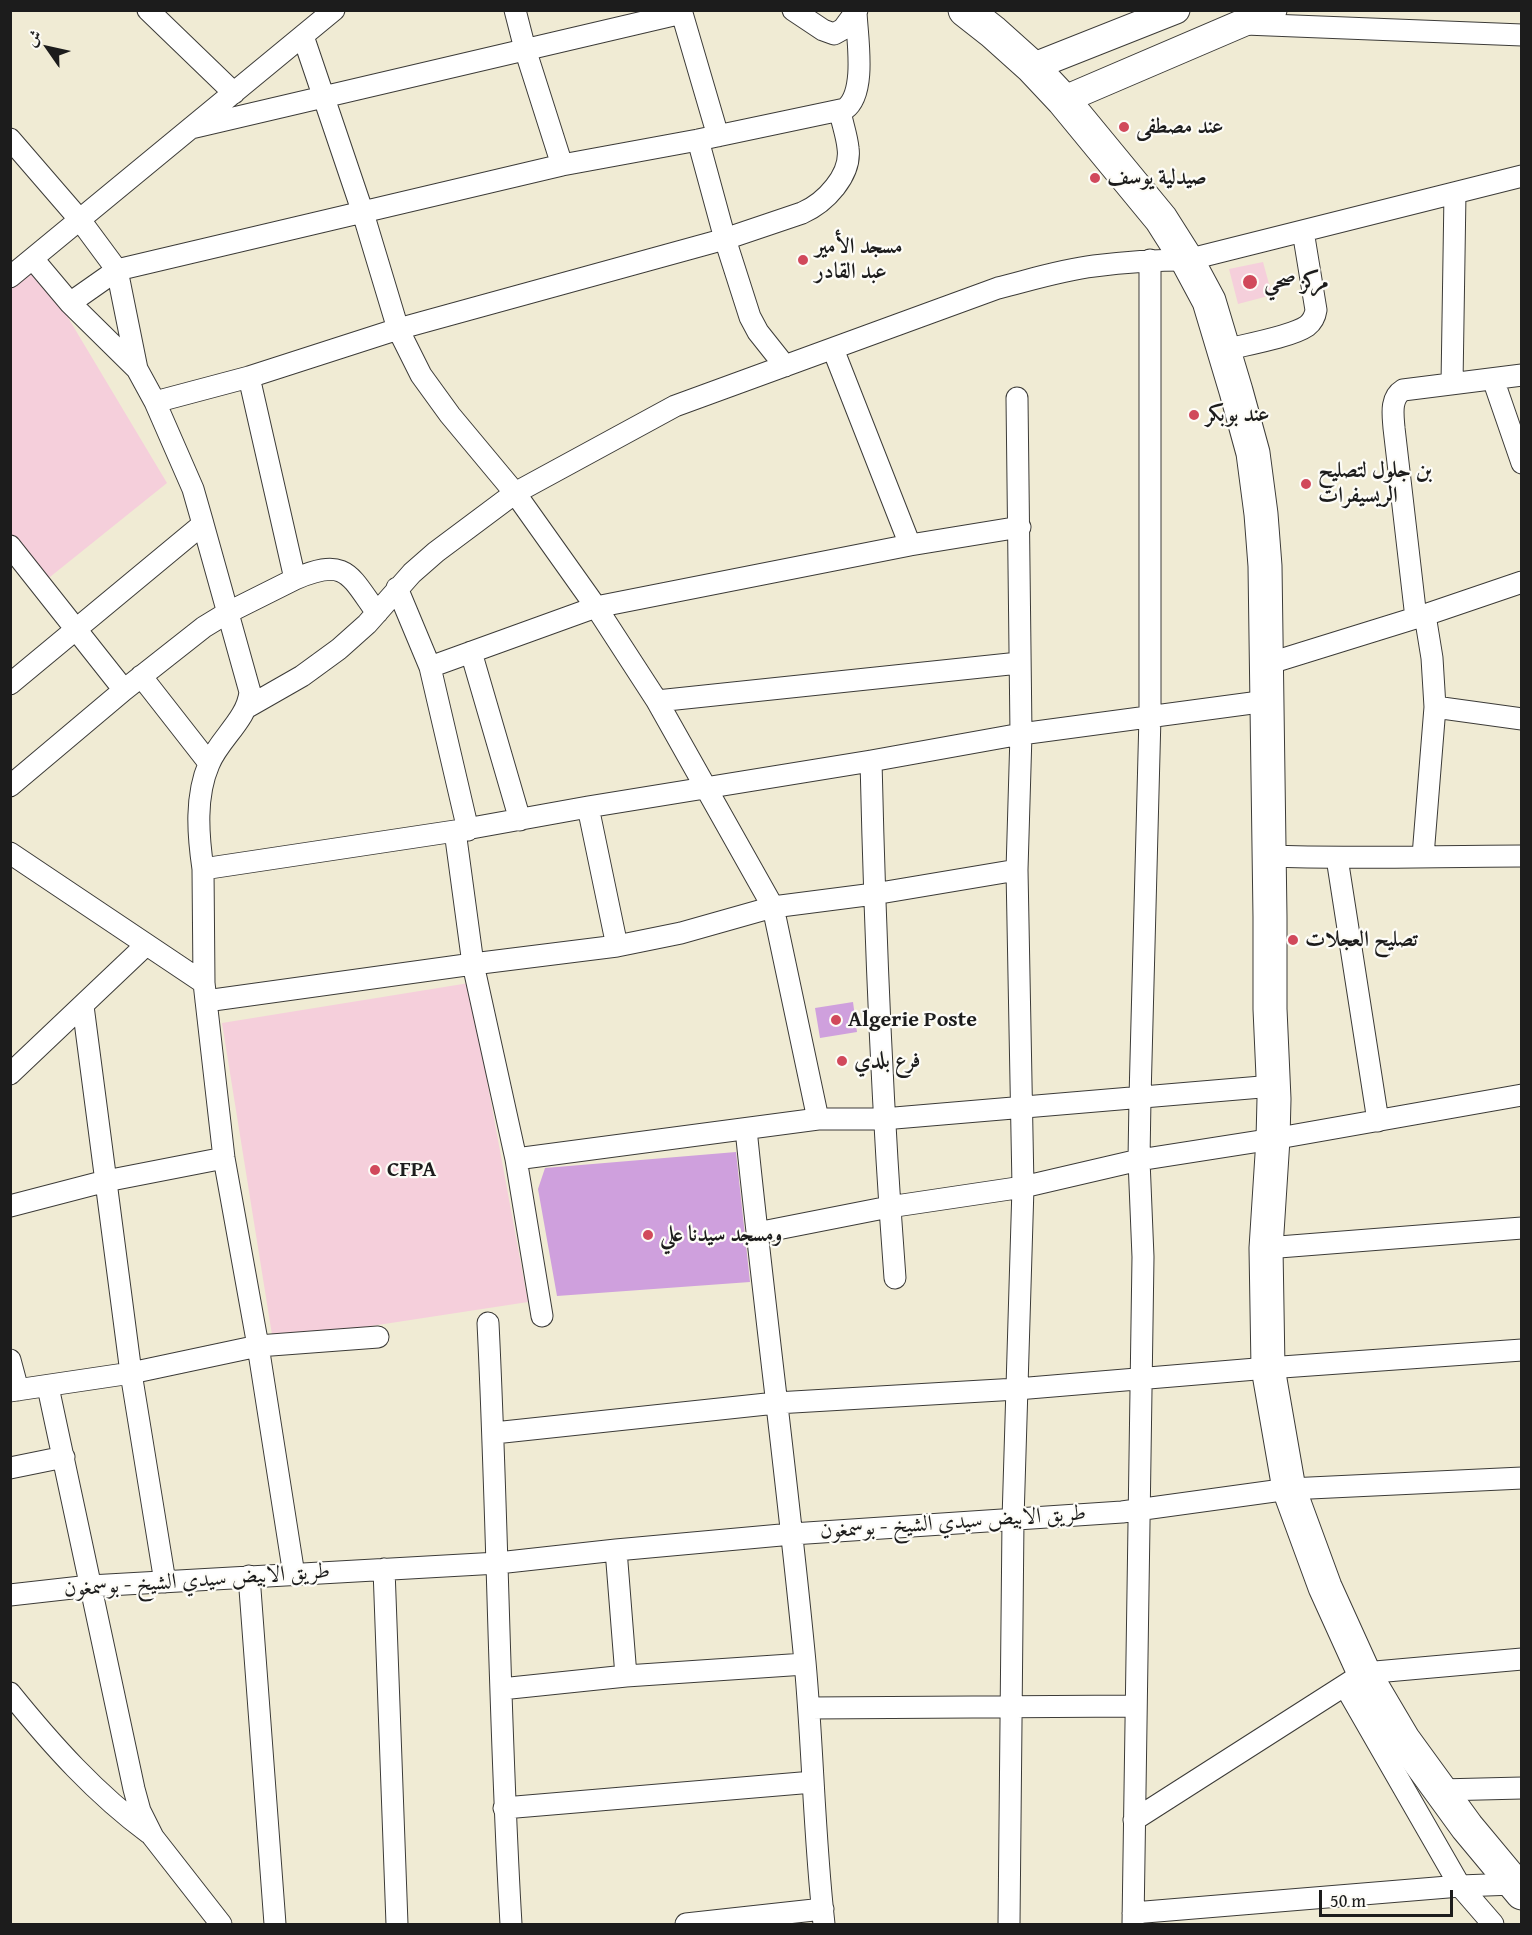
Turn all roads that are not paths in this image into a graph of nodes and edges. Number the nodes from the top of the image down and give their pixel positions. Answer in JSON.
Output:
{"nodes":[{"id":1,"x":148,"y":10,"type":"edge"},
{"id":2,"x":334,"y":10,"type":"edge"},
{"id":3,"x":515,"y":10,"type":"edge"},
{"id":4,"x":793,"y":10,"type":"edge"},
{"id":5,"x":965,"y":10,"type":"edge"},
{"id":6,"x":1176,"y":10,"type":"edge"},
{"id":7,"x":1273,"y":10,"type":"edge"},
{"id":8,"x":857,"y":11,"type":"edge"},
{"id":9,"x":681,"y":12,"type":"edge"},
{"id":10,"x":1146,"y":23,"type":"junction"},
{"id":11,"x":1244,"y":24,"type":"junction"},
{"id":12,"x":1521,"y":35,"type":"edge"},
{"id":13,"x":303,"y":36,"type":"junction"},
{"id":14,"x":525,"y":49,"type":"junction"},
{"id":15,"x":1160,"y":59,"type":"junction"},
{"id":16,"x":1032,"y":67,"type":"junction"},
{"id":17,"x":234,"y":93,"type":"junction"},
{"id":18,"x":323,"y":96,"type":"junction"},
{"id":19,"x":1063,"y":100,"type":"junction"},
{"id":20,"x":840,"y":111,"type":"junction"},
{"id":21,"x":190,"y":128,"type":"junction"},
{"id":22,"x":708,"y":138,"type":"junction"},
{"id":23,"x":10,"y":139,"type":"edge"},
{"id":24,"x":562,"y":165,"type":"junction"},
{"id":25,"x":1521,"y":176,"type":"edge"},
{"id":26,"x":1455,"y":193,"type":"junction"},
{"id":27,"x":363,"y":213,"type":"junction"},
{"id":28,"x":80,"y":220,"type":"junction"},
{"id":29,"x":1303,"y":231,"type":"junction"},
{"id":30,"x":724,"y":239,"type":"junction"},
{"id":31,"x":33,"y":259,"type":"junction"},
{"id":32,"x":1150,"y":260,"type":"junction"},
{"id":33,"x":1187,"y":260,"type":"junction"},
{"id":34,"x":117,"y":270,"type":"junction"},
{"id":35,"x":10,"y":277,"type":"edge"},
{"id":36,"x":70,"y":303,"type":"junction"},
{"id":37,"x":398,"y":329,"type":"junction"},
{"id":38,"x":833,"y":349,"type":"junction"},
{"id":39,"x":1224,"y":350,"type":"junction"},
{"id":40,"x":785,"y":366,"type":"junction"},
{"id":41,"x":137,"y":369,"type":"junction"},
{"id":42,"x":1521,"y":375,"type":"edge"},
{"id":43,"x":249,"y":377,"type":"junction"},
{"id":44,"x":1493,"y":379,"type":"junction"},
{"id":45,"x":1452,"y":384,"type":"junction"},
{"id":46,"x":1017,"y":398,"type":"dead end"},
{"id":47,"x":155,"y":402,"type":"junction"},
{"id":48,"x":1521,"y":463,"type":"edge"},
{"id":49,"x":515,"y":493,"type":"junction"},
{"id":50,"x":203,"y":524,"type":"junction"},
{"id":51,"x":1020,"y":527,"type":"junction"},
{"id":52,"x":910,"y":545,"type":"junction"},
{"id":53,"x":11,"y":548,"type":"edge"},
{"id":54,"x":295,"y":579,"type":"junction"},
{"id":55,"x":1521,"y":582,"type":"edge"},
{"id":56,"x":397,"y":588,"type":"junction"},
{"id":57,"x":596,"y":607,"type":"junction"},
{"id":58,"x":227,"y":613,"type":"junction"},
{"id":59,"x":377,"y":613,"type":"junction"},
{"id":60,"x":1421,"y":616,"type":"junction"},
{"id":61,"x":76,"y":630,"type":"junction"},
{"id":62,"x":471,"y":652,"type":"junction"},
{"id":63,"x":1019,"y":663,"type":"junction"},
{"id":64,"x":1267,"y":664,"type":"junction"},
{"id":65,"x":430,"y":667,"type":"junction"},
{"id":66,"x":13,"y":676,"type":"edge"},
{"id":67,"x":141,"y":676,"type":"junction"},
{"id":68,"x":124,"y":690,"type":"junction"},
{"id":69,"x":657,"y":701,"type":"junction"},
{"id":70,"x":1267,"y":701,"type":"junction"},
{"id":71,"x":1435,"y":707,"type":"junction"},
{"id":72,"x":246,"y":708,"type":"junction"},
{"id":73,"x":1150,"y":716,"type":"junction"},
{"id":74,"x":1521,"y":719,"type":"edge"},
{"id":75,"x":1021,"y":734,"type":"junction"},
{"id":76,"x":871,"y":761,"type":"junction"},
{"id":77,"x":209,"y":763,"type":"junction"},
{"id":78,"x":10,"y":786,"type":"edge"},
{"id":79,"x":707,"y":788,"type":"junction"},
{"id":80,"x":588,"y":807,"type":"junction"},
{"id":81,"x":520,"y":820,"type":"junction"},
{"id":82,"x":461,"y":831,"type":"junction"},
{"id":83,"x":10,"y":854,"type":"edge"},
{"id":84,"x":1269,"y":856,"type":"junction"},
{"id":85,"x":1424,"y":856,"type":"junction"},
{"id":86,"x":1521,"y":856,"type":"edge"},
{"id":87,"x":1337,"y":858,"type":"junction"},
{"id":88,"x":203,"y":869,"type":"junction"},
{"id":89,"x":1017,"y":870,"type":"junction"},
{"id":90,"x":874,"y":894,"type":"junction"},
{"id":91,"x":773,"y":907,"type":"junction"},
{"id":92,"x":146,"y":945,"type":"junction"},
{"id":93,"x":617,"y":946,"type":"junction"},
{"id":94,"x":473,"y":964,"type":"junction"},
{"id":95,"x":205,"y":992,"type":"junction"},
{"id":96,"x":83,"y":1006,"type":"junction"},
{"id":97,"x":10,"y":1074,"type":"edge"},
{"id":98,"x":1273,"y":1086,"type":"junction"},
{"id":99,"x":1521,"y":1095,"type":"edge"},
{"id":100,"x":1140,"y":1098,"type":"junction"},
{"id":101,"x":1022,"y":1107,"type":"junction"},
{"id":102,"x":818,"y":1119,"type":"junction"},
{"id":103,"x":883,"y":1119,"type":"junction"},
{"id":104,"x":1378,"y":1121,"type":"junction"},
{"id":105,"x":746,"y":1129,"type":"junction"},
{"id":106,"x":1273,"y":1139,"type":"junction"},
{"id":107,"x":224,"y":1158,"type":"junction"},
{"id":108,"x":516,"y":1159,"type":"junction"},
{"id":109,"x":1139,"y":1160,"type":"junction"},
{"id":110,"x":106,"y":1181,"type":"junction"},
{"id":111,"x":1023,"y":1187,"type":"junction"},
{"id":112,"x":10,"y":1206,"type":"edge"},
{"id":113,"x":890,"y":1207,"type":"junction"},
{"id":114,"x":1521,"y":1228,"type":"edge"},
{"id":115,"x":757,"y":1233,"type":"junction"},
{"id":116,"x":1266,"y":1248,"type":"junction"},
{"id":117,"x":895,"y":1278,"type":"dead end"},
{"id":118,"x":542,"y":1316,"type":"dead end"},
{"id":119,"x":488,"y":1323,"type":"dead end"},
{"id":120,"x":378,"y":1337,"type":"dead end"},
{"id":121,"x":258,"y":1346,"type":"junction"},
{"id":122,"x":1521,"y":1350,"type":"edge"},
{"id":123,"x":10,"y":1360,"type":"edge"},
{"id":124,"x":1268,"y":1368,"type":"junction"},
{"id":125,"x":131,"y":1373,"type":"junction"},
{"id":126,"x":1141,"y":1379,"type":"junction"},
{"id":127,"x":48,"y":1387,"type":"junction"},
{"id":128,"x":1017,"y":1389,"type":"junction"},
{"id":129,"x":14,"y":1390,"type":"edge"},
{"id":130,"x":776,"y":1403,"type":"junction"},
{"id":131,"x":494,"y":1433,"type":"junction"},
{"id":132,"x":64,"y":1457,"type":"junction"},
{"id":133,"x":10,"y":1468,"type":"edge"},
{"id":134,"x":1521,"y":1478,"type":"edge"},
{"id":135,"x":1289,"y":1490,"type":"junction"},
{"id":136,"x":1138,"y":1510,"type":"junction"},
{"id":137,"x":1013,"y":1520,"type":"junction"},
{"id":138,"x":792,"y":1534,"type":"junction"},
{"id":139,"x":616,"y":1550,"type":"junction"},
{"id":140,"x":498,"y":1563,"type":"junction"},
{"id":141,"x":384,"y":1569,"type":"junction"},
{"id":142,"x":294,"y":1575,"type":"junction"},
{"id":143,"x":249,"y":1576,"type":"junction"},
{"id":144,"x":165,"y":1582,"type":"junction"},
{"id":145,"x":90,"y":1586,"type":"junction"},
{"id":146,"x":10,"y":1595,"type":"edge"},
{"id":147,"x":1521,"y":1659,"type":"edge"},
{"id":148,"x":805,"y":1664,"type":"junction"},
{"id":149,"x":626,"y":1676,"type":"junction"},
{"id":150,"x":1354,"y":1680,"type":"junction"},
{"id":151,"x":501,"y":1689,"type":"junction"},
{"id":152,"x":10,"y":1693,"type":"edge"},
{"id":153,"x":1012,"y":1706,"type":"junction"},
{"id":154,"x":1136,"y":1706,"type":"junction"},
{"id":155,"x":809,"y":1708,"type":"junction"},
{"id":156,"x":813,"y":1782,"type":"junction"},
{"id":157,"x":1521,"y":1788,"type":"edge"},
{"id":158,"x":1440,"y":1790,"type":"junction"},
{"id":159,"x":504,"y":1808,"type":"junction"},
{"id":160,"x":1134,"y":1820,"type":"junction"},
{"id":161,"x":153,"y":1837,"type":"junction"},
{"id":162,"x":1460,"y":1886,"type":"junction"},
{"id":163,"x":1518,"y":1888,"type":"edge"},
{"id":164,"x":824,"y":1917,"type":"edge"},
{"id":165,"x":1133,"y":1919,"type":"edge"},
{"id":166,"x":221,"y":1924,"type":"edge"},
{"id":167,"x":275,"y":1924,"type":"edge"},
{"id":168,"x":397,"y":1924,"type":"edge"},
{"id":169,"x":511,"y":1924,"type":"edge"},
{"id":170,"x":687,"y":1924,"type":"edge"},
{"id":171,"x":1009,"y":1924,"type":"edge"},
{"id":172,"x":1493,"y":1924,"type":"edge"}],
"edges":[{"from":1,"to":17,"type":"street"},
{"from":2,"to":13,"type":"street"},
{"from":3,"to":14,"type":"street"},
{"from":4,"to":8,"type":"street"},
{"from":5,"to":16,"type":"main road"},
{"from":6,"to":10,"type":"street"},
{"from":7,"to":11,"type":"street"},
{"from":8,"to":20,"type":"street"},
{"from":9,"to":14,"type":"street"},
{"from":9,"to":22,"type":"street"},
{"from":10,"to":15,"type":"street"},
{"from":10,"to":16,"type":"street"},
{"from":11,"to":12,"type":"street"},
{"from":11,"to":15,"type":"street"},
{"from":13,"to":17,"type":"street"},
{"from":13,"to":18,"type":"street"},
{"from":14,"to":18,"type":"street"},
{"from":14,"to":24,"type":"street"},
{"from":15,"to":19,"type":"street"},
{"from":16,"to":19,"type":"main road"},
{"from":17,"to":21,"type":"street"},
{"from":18,"to":21,"type":"street"},
{"from":18,"to":27,"type":"street"},
{"from":19,"to":33,"type":"main road"},
{"from":20,"to":22,"type":"street"},
{"from":20,"to":30,"type":"street"},
{"from":21,"to":28,"type":"street"},
{"from":22,"to":24,"type":"street"},
{"from":22,"to":30,"type":"street"},
{"from":23,"to":28,"type":"street"},
{"from":24,"to":27,"type":"street"},
{"from":25,"to":26,"type":"street"},
{"from":26,"to":29,"type":"street"},
{"from":26,"to":45,"type":"street"},
{"from":27,"to":34,"type":"street"},
{"from":27,"to":37,"type":"street"},
{"from":28,"to":31,"type":"street"},
{"from":28,"to":34,"type":"street"},
{"from":29,"to":33,"type":"street"},
{"from":29,"to":39,"type":"street"},
{"from":30,"to":37,"type":"street"},
{"from":30,"to":40,"type":"street"},
{"from":31,"to":35,"type":"street"},
{"from":31,"to":36,"type":"street"},
{"from":32,"to":33,"type":"street"},
{"from":32,"to":38,"type":"street"},
{"from":32,"to":73,"type":"street"},
{"from":33,"to":39,"type":"main road"},
{"from":34,"to":36,"type":"street"},
{"from":34,"to":41,"type":"street"},
{"from":36,"to":41,"type":"street"},
{"from":37,"to":43,"type":"street"},
{"from":37,"to":49,"type":"street"},
{"from":38,"to":40,"type":"street"},
{"from":38,"to":52,"type":"street"},
{"from":39,"to":64,"type":"main road"},
{"from":40,"to":49,"type":"street"},
{"from":41,"to":47,"type":"street"},
{"from":42,"to":44,"type":"street"},
{"from":43,"to":47,"type":"street"},
{"from":43,"to":54,"type":"street"},
{"from":44,"to":45,"type":"street"},
{"from":44,"to":48,"type":"street"},
{"from":45,"to":60,"type":"street"},
{"from":46,"to":51,"type":"street"},
{"from":47,"to":50,"type":"street"},
{"from":49,"to":56,"type":"street"},
{"from":49,"to":57,"type":"street"},
{"from":50,"to":58,"type":"street"},
{"from":50,"to":61,"type":"street"},
{"from":51,"to":52,"type":"street"},
{"from":51,"to":63,"type":"street"},
{"from":52,"to":57,"type":"street"},
{"from":53,"to":61,"type":"street"},
{"from":54,"to":58,"type":"street"},
{"from":54,"to":59,"type":"street"},
{"from":55,"to":60,"type":"street"},
{"from":56,"to":59,"type":"street"},
{"from":56,"to":65,"type":"street"},
{"from":57,"to":62,"type":"street"},
{"from":57,"to":69,"type":"street"},
{"from":58,"to":67,"type":"street"},
{"from":58,"to":72,"type":"street"},
{"from":59,"to":72,"type":"street"},
{"from":60,"to":64,"type":"street"},
{"from":60,"to":71,"type":"street"},
{"from":61,"to":66,"type":"street"},
{"from":61,"to":68,"type":"street"},
{"from":62,"to":65,"type":"street"},
{"from":62,"to":81,"type":"street"},
{"from":63,"to":69,"type":"street"},
{"from":63,"to":75,"type":"street"},
{"from":64,"to":70,"type":"main road"},
{"from":65,"to":82,"type":"street"},
{"from":67,"to":68,"type":"street"},
{"from":67,"to":77,"type":"street"},
{"from":68,"to":78,"type":"street"},
{"from":69,"to":79,"type":"street"},
{"from":70,"to":73,"type":"street"},
{"from":70,"to":84,"type":"main road"},
{"from":71,"to":74,"type":"street"},
{"from":71,"to":85,"type":"street"},
{"from":72,"to":77,"type":"street"},
{"from":73,"to":75,"type":"street"},
{"from":73,"to":100,"type":"street"},
{"from":75,"to":76,"type":"street"},
{"from":75,"to":89,"type":"street"},
{"from":76,"to":79,"type":"street"},
{"from":76,"to":90,"type":"street"},
{"from":77,"to":88,"type":"street"},
{"from":79,"to":80,"type":"street"},
{"from":79,"to":91,"type":"street"},
{"from":80,"to":81,"type":"street"},
{"from":80,"to":93,"type":"street"},
{"from":81,"to":82,"type":"street"},
{"from":82,"to":88,"type":"street"},
{"from":82,"to":94,"type":"street"},
{"from":83,"to":92,"type":"street"},
{"from":84,"to":87,"type":"street"},
{"from":84,"to":98,"type":"main road"},
{"from":85,"to":86,"type":"street"},
{"from":85,"to":87,"type":"street"},
{"from":87,"to":104,"type":"street"},
{"from":88,"to":95,"type":"street"},
{"from":89,"to":90,"type":"street"},
{"from":89,"to":101,"type":"street"},
{"from":90,"to":91,"type":"street"},
{"from":90,"to":103,"type":"street"},
{"from":91,"to":93,"type":"street"},
{"from":91,"to":102,"type":"street"},
{"from":92,"to":95,"type":"street"},
{"from":92,"to":96,"type":"street"},
{"from":93,"to":94,"type":"street"},
{"from":94,"to":95,"type":"street"},
{"from":94,"to":108,"type":"street"},
{"from":95,"to":107,"type":"street"},
{"from":96,"to":97,"type":"street"},
{"from":96,"to":110,"type":"street"},
{"from":98,"to":100,"type":"street"},
{"from":98,"to":106,"type":"main road"},
{"from":99,"to":104,"type":"street"},
{"from":100,"to":101,"type":"street"},
{"from":100,"to":109,"type":"street"},
{"from":101,"to":103,"type":"street"},
{"from":101,"to":111,"type":"street"},
{"from":102,"to":103,"type":"street"},
{"from":102,"to":105,"type":"street"},
{"from":103,"to":113,"type":"street"},
{"from":104,"to":106,"type":"street"},
{"from":105,"to":108,"type":"street"},
{"from":105,"to":115,"type":"street"},
{"from":106,"to":109,"type":"street"},
{"from":106,"to":116,"type":"main road"},
{"from":107,"to":110,"type":"street"},
{"from":107,"to":121,"type":"street"},
{"from":108,"to":118,"type":"street"},
{"from":109,"to":111,"type":"street"},
{"from":109,"to":126,"type":"street"},
{"from":110,"to":112,"type":"street"},
{"from":110,"to":125,"type":"street"},
{"from":111,"to":113,"type":"street"},
{"from":111,"to":128,"type":"street"},
{"from":113,"to":115,"type":"street"},
{"from":113,"to":117,"type":"street"},
{"from":114,"to":116,"type":"street"},
{"from":115,"to":130,"type":"street"},
{"from":116,"to":124,"type":"main road"},
{"from":119,"to":131,"type":"street"},
{"from":120,"to":121,"type":"street"},
{"from":121,"to":125,"type":"street"},
{"from":121,"to":142,"type":"street"},
{"from":122,"to":124,"type":"street"},
{"from":123,"to":129,"type":"street"},
{"from":124,"to":126,"type":"street"},
{"from":124,"to":135,"type":"main road"},
{"from":125,"to":127,"type":"street"},
{"from":125,"to":144,"type":"street"},
{"from":126,"to":128,"type":"street"},
{"from":126,"to":136,"type":"street"},
{"from":127,"to":129,"type":"street"},
{"from":127,"to":132,"type":"street"},
{"from":128,"to":130,"type":"street"},
{"from":128,"to":137,"type":"street"},
{"from":130,"to":131,"type":"street"},
{"from":130,"to":138,"type":"street"},
{"from":131,"to":140,"type":"street"},
{"from":132,"to":133,"type":"street"},
{"from":132,"to":145,"type":"street"},
{"from":134,"to":135,"type":"street","name":"طريق الابيض سيدي الشيخ - بوسمغون"},
{"from":135,"to":136,"type":"street","name":"طريق الابيض سيدي الشيخ - بوسمغون"},
{"from":135,"to":150,"type":"main road"},
{"from":136,"to":137,"type":"street","name":"طريق الابيض سيدي الشيخ - بوسمغون"},
{"from":136,"to":154,"type":"street"},
{"from":137,"to":138,"type":"street","name":"طريق الابيض سيدي الشيخ - بوسمغون"},
{"from":137,"to":153,"type":"street"},
{"from":138,"to":139,"type":"street","name":"طريق الابيض سيدي الشيخ - بوسمغون"},
{"from":138,"to":148,"type":"street"},
{"from":139,"to":140,"type":"street","name":"طريق الابيض سيدي الشيخ - بوسمغون"},
{"from":139,"to":149,"type":"street"},
{"from":140,"to":141,"type":"street","name":"طريق الابيض سيدي الشيخ - بوسمغون"},
{"from":140,"to":151,"type":"street"},
{"from":141,"to":142,"type":"street","name":"طريق الابيض سيدي الشيخ - بوسمغون"},
{"from":141,"to":168,"type":"street"},
{"from":142,"to":143,"type":"street","name":"طريق الابيض سيدي الشيخ - بوسمغون"},
{"from":143,"to":144,"type":"street","name":"طريق الابيض سيدي الشيخ - بوسمغون"},
{"from":143,"to":167,"type":"street"},
{"from":144,"to":145,"type":"street","name":"طريق الابيض سيدي الشيخ - بوسمغون"},
{"from":145,"to":146,"type":"street","name":"طريق الابيض سيدي الشيخ - بوسمغون"},
{"from":145,"to":161,"type":"street"},
{"from":147,"to":150,"type":"street"},
{"from":148,"to":149,"type":"street"},
{"from":148,"to":155,"type":"street"},
{"from":149,"to":151,"type":"street"},
{"from":150,"to":158,"type":"main road"},
{"from":150,"to":160,"type":"street"},
{"from":150,"to":162,"type":"street"},
{"from":151,"to":159,"type":"street"},
{"from":152,"to":161,"type":"street"},
{"from":153,"to":154,"type":"street"},
{"from":153,"to":155,"type":"street"},
{"from":153,"to":171,"type":"street"},
{"from":154,"to":160,"type":"street"},
{"from":155,"to":156,"type":"street"},
{"from":156,"to":159,"type":"street"},
{"from":156,"to":164,"type":"street"},
{"from":157,"to":158,"type":"street"},
{"from":158,"to":163,"type":"main road"},
{"from":159,"to":169,"type":"street"},
{"from":160,"to":165,"type":"street"},
{"from":161,"to":166,"type":"street"},
{"from":162,"to":163,"type":"street"},
{"from":162,"to":165,"type":"street"},
{"from":162,"to":172,"type":"street"},
{"from":164,"to":170,"type":"street"}]}
